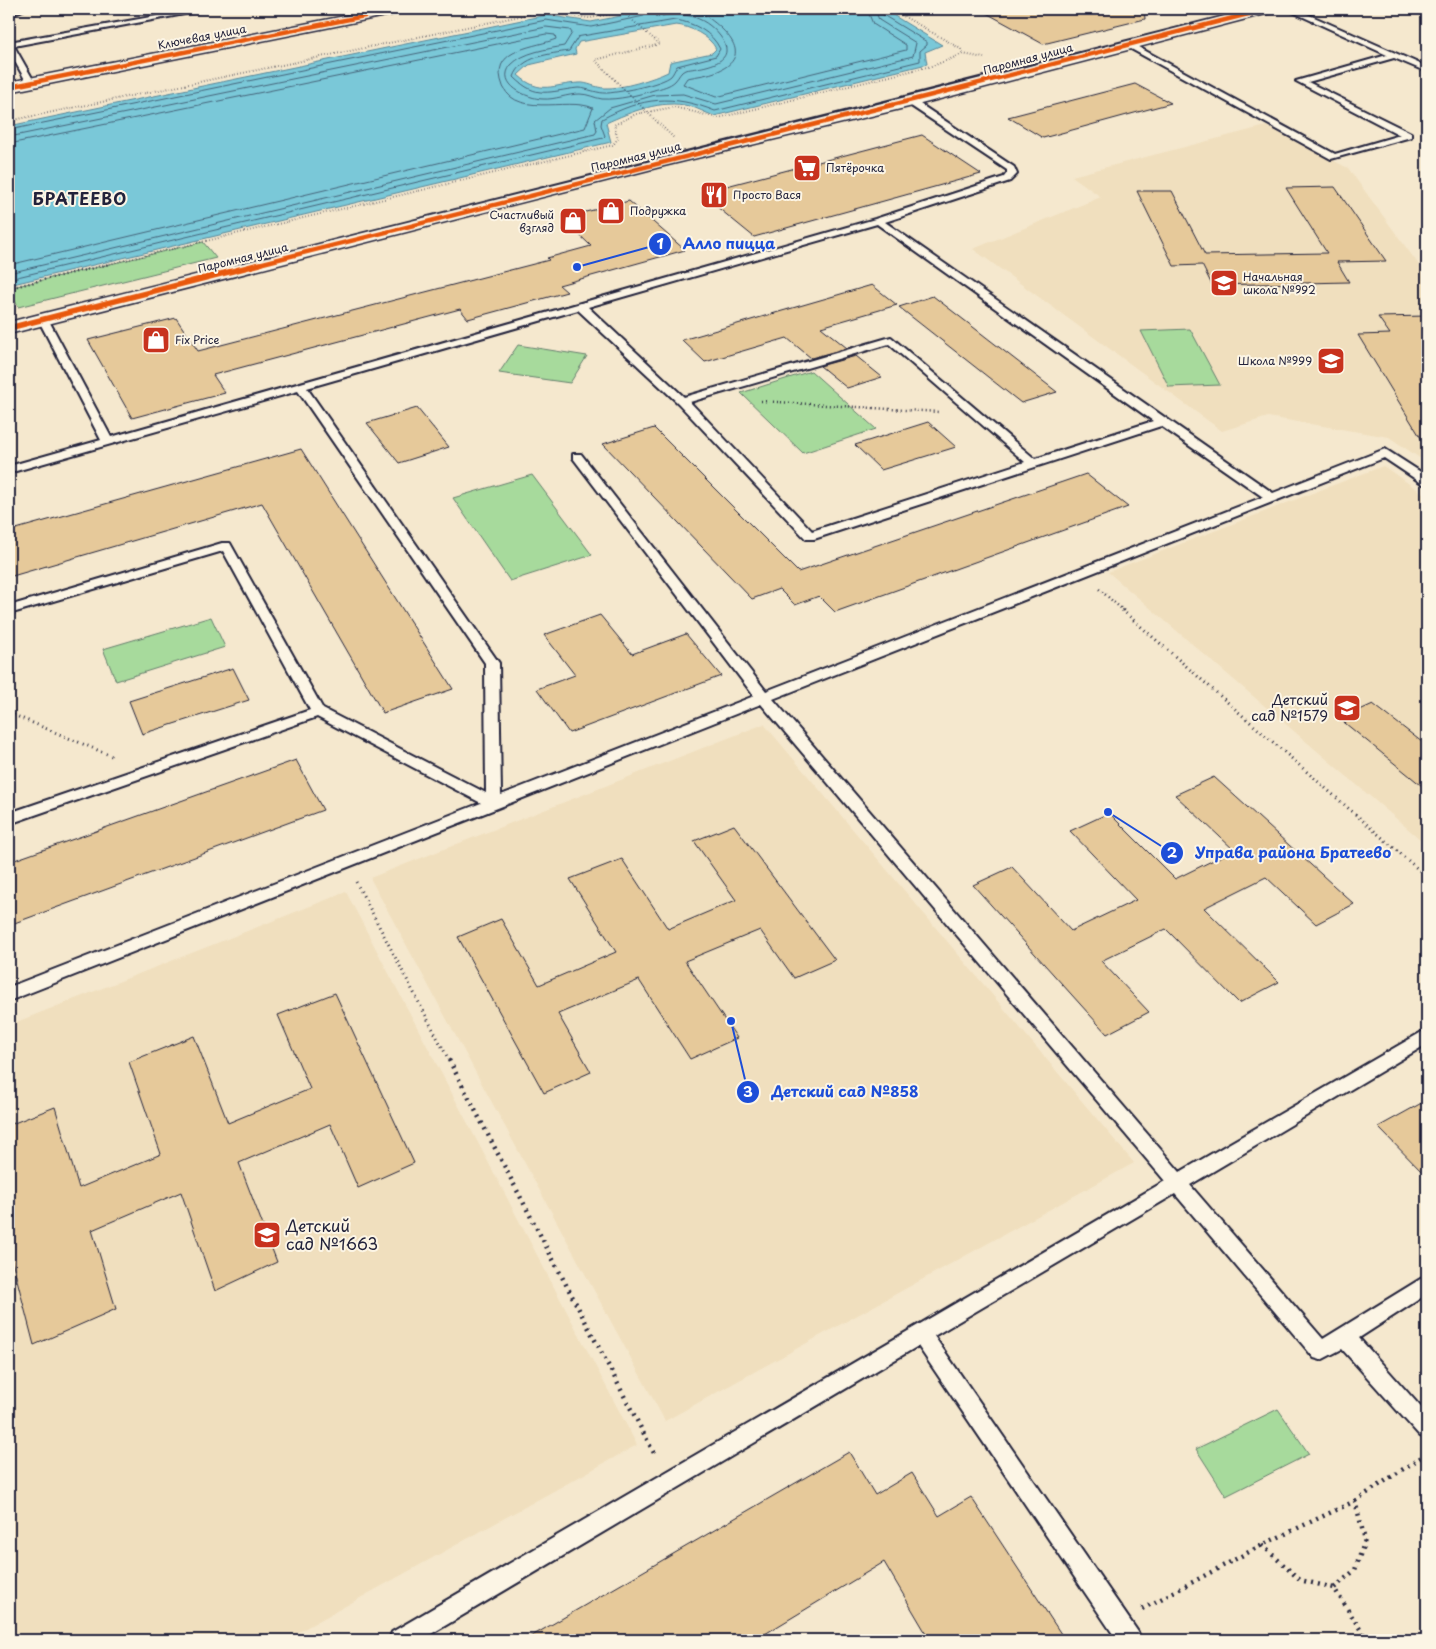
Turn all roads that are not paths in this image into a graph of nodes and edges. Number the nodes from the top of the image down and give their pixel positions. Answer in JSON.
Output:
{"nodes":[{"id":1,"x":18,"y":9,"type":"edge"},
{"id":2,"x":207,"y":9,"type":"edge"},
{"id":3,"x":400,"y":9,"type":"edge"},
{"id":4,"x":1268,"y":9,"type":"edge"},
{"id":5,"x":1290,"y":9,"type":"edge"},
{"id":6,"x":9,"y":14,"type":"edge"},
{"id":7,"x":1126,"y":44,"type":"junction"},
{"id":8,"x":9,"y":45,"type":"edge"},
{"id":9,"x":1396,"y":55,"type":"junction"},
{"id":10,"x":1427,"y":70,"type":"edge"},
{"id":11,"x":31,"y":83,"type":"junction"},
{"id":12,"x":9,"y":87,"type":"edge"},
{"id":13,"x":911,"y":102,"type":"junction"},
{"id":14,"x":878,"y":221,"type":"junction"},
{"id":15,"x":580,"y":306,"type":"junction"},
{"id":16,"x":43,"y":319,"type":"junction"},
{"id":17,"x":9,"y":328,"type":"edge"},
{"id":18,"x":301,"y":387,"type":"junction"},
{"id":19,"x":682,"y":401,"type":"junction"},
{"id":20,"x":1162,"y":422,"type":"junction"},
{"id":21,"x":108,"y":442,"type":"junction"},
{"id":22,"x":577,"y":456,"type":"dead end"},
{"id":23,"x":1034,"y":464,"type":"junction"},
{"id":24,"x":9,"y":470,"type":"edge"},
{"id":25,"x":1427,"y":482,"type":"edge"},
{"id":26,"x":1272,"y":497,"type":"junction"},
{"id":27,"x":9,"y":610,"type":"edge"},
{"id":28,"x":763,"y":697,"type":"junction"},
{"id":29,"x":318,"y":712,"type":"junction"},
{"id":30,"x":494,"y":803,"type":"junction"},
{"id":31,"x":9,"y":819,"type":"edge"},
{"id":32,"x":9,"y":994,"type":"edge"},
{"id":33,"x":1427,"y":1036,"type":"edge"},
{"id":34,"x":1176,"y":1184,"type":"junction"},
{"id":35,"x":1427,"y":1284,"type":"edge"},
{"id":36,"x":921,"y":1334,"type":"junction"},
{"id":37,"x":1344,"y":1336,"type":"junction"},
{"id":38,"x":1427,"y":1429,"type":"edge"},
{"id":39,"x":400,"y":1640,"type":"edge"},
{"id":40,"x":1130,"y":1640,"type":"edge"}],
"edges":[{"from":1,"to":6,"type":"lane"},
{"from":2,"to":8,"type":"lane"},
{"from":3,"to":11,"type":"street","name":"Ключевая улица"},
{"from":4,"to":7,"type":"street","name":"Паромная улица"},
{"from":5,"to":9,"type":"lane"},
{"from":7,"to":9,"type":"lane"},
{"from":7,"to":13,"type":"street","name":"Паромная улица"},
{"from":8,"to":11,"type":"lane"},
{"from":9,"to":10,"type":"lane"},
{"from":11,"to":12,"type":"street","name":"Ключевая улица"},
{"from":13,"to":14,"type":"lane"},
{"from":13,"to":16,"type":"street","name":"Паромная улица"},
{"from":14,"to":15,"type":"lane"},
{"from":14,"to":20,"type":"lane"},
{"from":15,"to":18,"type":"lane"},
{"from":15,"to":19,"type":"lane"},
{"from":16,"to":17,"type":"street","name":"Паромная улица"},
{"from":16,"to":21,"type":"lane"},
{"from":18,"to":21,"type":"lane"},
{"from":18,"to":30,"type":"lane"},
{"from":19,"to":23,"type":"lane"},
{"from":19,"to":23,"type":"lane"},
{"from":20,"to":23,"type":"lane"},
{"from":20,"to":26,"type":"lane"},
{"from":21,"to":24,"type":"lane"},
{"from":22,"to":28,"type":"lane"},
{"from":25,"to":26,"type":"lane"},
{"from":26,"to":28,"type":"lane"},
{"from":27,"to":29,"type":"lane"},
{"from":28,"to":30,"type":"lane"},
{"from":28,"to":34,"type":"lane"},
{"from":29,"to":30,"type":"lane"},
{"from":29,"to":31,"type":"lane"},
{"from":30,"to":32,"type":"lane"},
{"from":33,"to":34,"type":"lane"},
{"from":34,"to":36,"type":"lane"},
{"from":34,"to":37,"type":"lane"},
{"from":35,"to":37,"type":"lane"},
{"from":36,"to":39,"type":"lane"},
{"from":36,"to":40,"type":"lane"},
{"from":37,"to":38,"type":"lane"}]}
